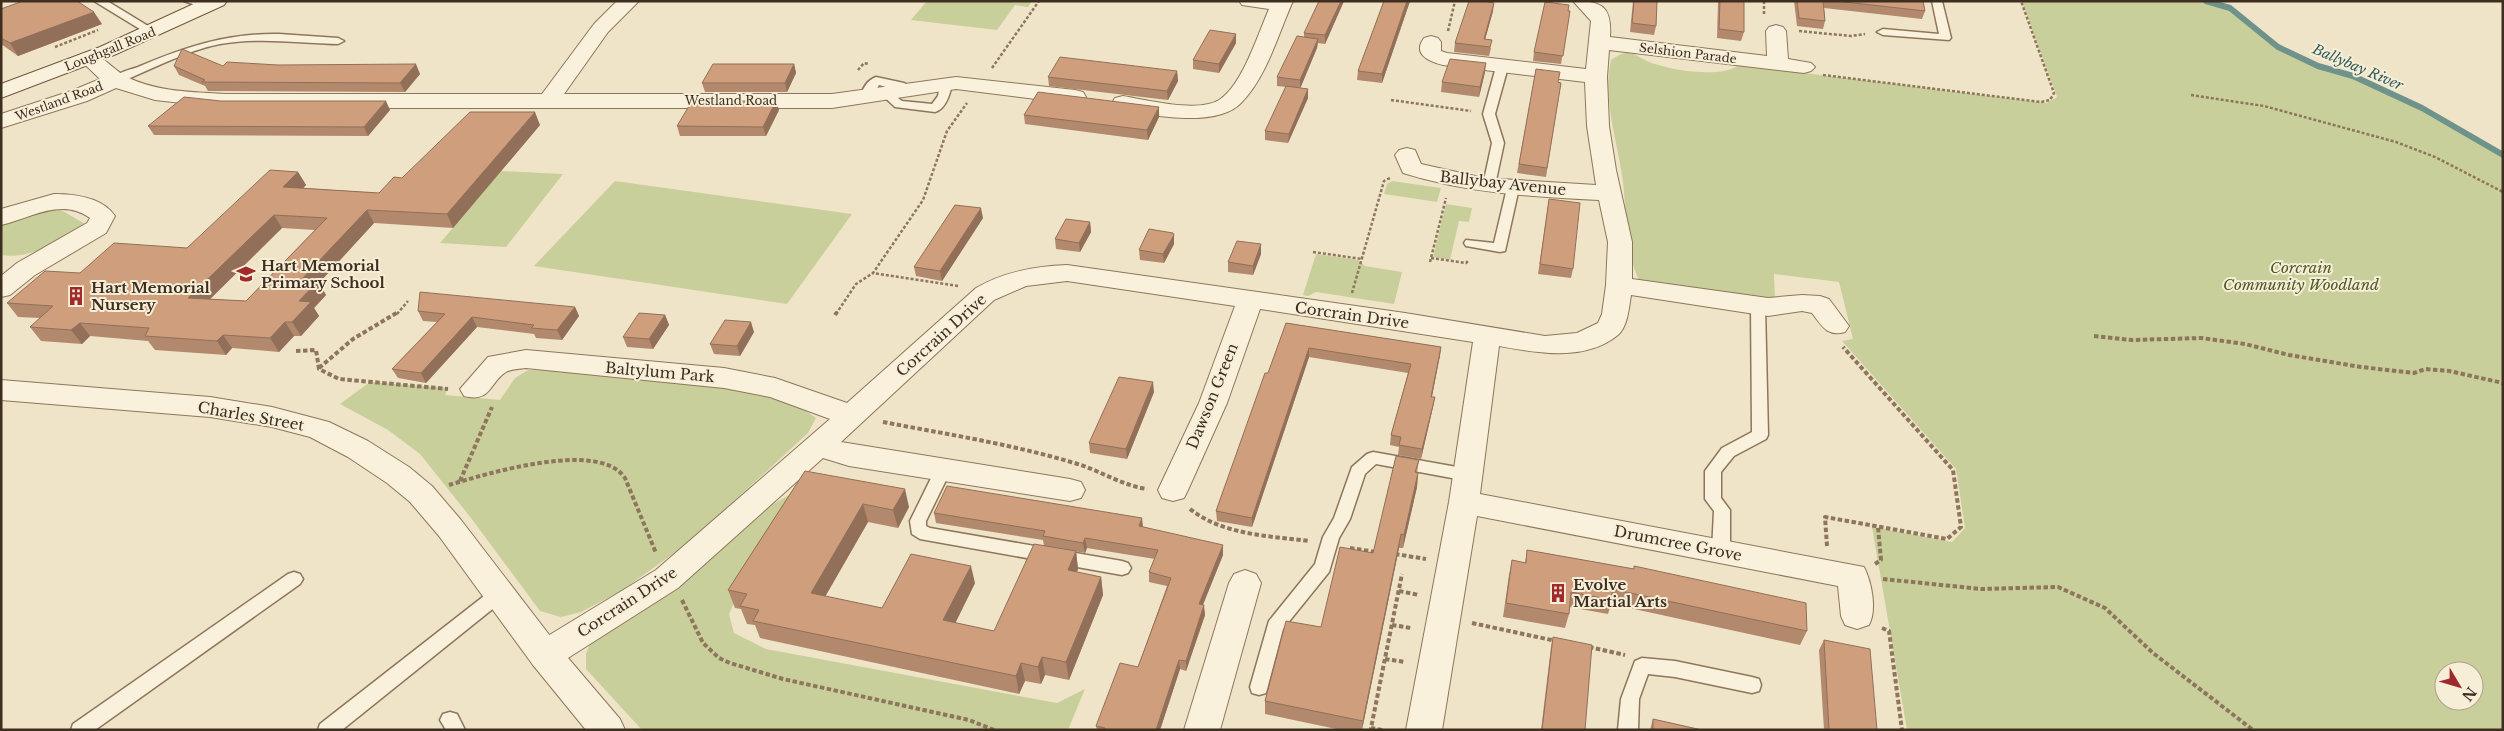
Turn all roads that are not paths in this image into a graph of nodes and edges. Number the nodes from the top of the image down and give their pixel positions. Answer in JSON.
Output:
{"nodes":[{"id":1,"x":99,"y":1,"type":"edge"},
{"id":2,"x":628,"y":1,"type":"edge"},
{"id":3,"x":1249,"y":1,"type":"edge"},
{"id":4,"x":1583,"y":1,"type":"edge"},
{"id":5,"x":1937,"y":1,"type":"edge"},
{"id":6,"x":204,"y":3,"type":"edge"},
{"id":7,"x":1282,"y":3,"type":"edge"},
{"id":8,"x":1776,"y":31,"type":"road end"},
{"id":9,"x":152,"y":32,"type":"junction"},
{"id":10,"x":1883,"y":32,"type":"road end"},
{"id":11,"x":338,"y":41,"type":"dead end"},
{"id":12,"x":1431,"y":42,"type":"road end"},
{"id":13,"x":1598,"y":42,"type":"junction"},
{"id":14,"x":88,"y":58,"type":"junction"},
{"id":15,"x":1778,"y":63,"type":"junction"},
{"id":16,"x":1502,"y":67,"type":"junction"},
{"id":17,"x":1804,"y":67,"type":"road end"},
{"id":18,"x":1596,"y":77,"type":"junction"},
{"id":19,"x":116,"y":80,"type":"junction"},
{"id":20,"x":946,"y":84,"type":"junction"},
{"id":21,"x":1,"y":92,"type":"edge"},
{"id":22,"x":876,"y":96,"type":"junction"},
{"id":23,"x":548,"y":101,"type":"junction"},
{"id":24,"x":1,"y":121,"type":"edge"},
{"id":25,"x":1409,"y":162,"type":"road end"},
{"id":26,"x":1489,"y":185,"type":"junction"},
{"id":27,"x":1512,"y":188,"type":"junction"},
{"id":28,"x":1609,"y":193,"type":"junction"},
{"id":29,"x":1,"y":218,"type":"edge"},
{"id":30,"x":1471,"y":243,"type":"dead end"},
{"id":31,"x":1,"y":263,"type":"edge"},
{"id":32,"x":26,"y":269,"type":"junction"},
{"id":33,"x":1619,"y":286,"type":"junction"},
{"id":34,"x":1,"y":289,"type":"edge"},
{"id":35,"x":1250,"y":301,"type":"junction"},
{"id":36,"x":1758,"y":306,"type":"junction"},
{"id":37,"x":1836,"y":326,"type":"road end"},
{"id":38,"x":1487,"y":336,"type":"junction"},
{"id":39,"x":1,"y":390,"type":"edge"},
{"id":40,"x":485,"y":395,"type":"road end"},
{"id":41,"x":852,"y":416,"type":"junction"},
{"id":42,"x":818,"y":446,"type":"junction"},
{"id":43,"x":943,"y":470,"type":"junction"},
{"id":44,"x":1466,"y":488,"type":"junction"},
{"id":45,"x":1070,"y":490,"type":"dead end"},
{"id":46,"x":1173,"y":490,"type":"road end"},
{"id":47,"x":1721,"y":551,"type":"junction"},
{"id":48,"x":1122,"y":568,"type":"dead end"},
{"id":49,"x":294,"y":579,"type":"dead end"},
{"id":50,"x":1245,"y":583,"type":"dead end"},
{"id":51,"x":499,"y":594,"type":"junction"},
{"id":52,"x":1857,"y":616,"type":"road end"},
{"id":53,"x":545,"y":656,"type":"junction"},
{"id":54,"x":1752,"y":685,"type":"dead end"},
{"id":55,"x":1260,"y":687,"type":"dead end"},
{"id":56,"x":80,"y":730,"type":"edge"},
{"id":57,"x":327,"y":730,"type":"edge"},
{"id":58,"x":608,"y":730,"type":"edge"},
{"id":59,"x":1202,"y":730,"type":"edge"},
{"id":60,"x":1424,"y":730,"type":"edge"},
{"id":61,"x":1628,"y":730,"type":"edge"}],
"edges":[{"from":1,"to":9,"type":"lane"},
{"from":2,"to":23,"type":"street"},
{"from":3,"to":7,"type":"street"},
{"from":4,"to":13,"type":"street","name":"Corcrain Drive"},
{"from":5,"to":10,"type":"lane"},
{"from":6,"to":9,"type":"street","name":"Loughgall Road"},
{"from":7,"to":20,"type":"street","name":"Westland Road"},
{"from":8,"to":15,"type":"street"},
{"from":9,"to":14,"type":"street","name":"Loughgall Road"},
{"from":11,"to":19,"type":"lane"},
{"from":12,"to":16,"type":"street"},
{"from":13,"to":15,"type":"street","name":"Selshion Parade"},
{"from":13,"to":18,"type":"street","name":"Corcrain Drive"},
{"from":14,"to":19,"type":"street","name":"Westland Road"},
{"from":14,"to":21,"type":"street","name":"Loughgall Road"},
{"from":15,"to":17,"type":"street","name":"Selshion Parade"},
{"from":16,"to":18,"type":"street"},
{"from":16,"to":26,"type":"lane"},
{"from":18,"to":28,"type":"street","name":"Corcrain Drive"},
{"from":19,"to":23,"type":"street","name":"Westland Road"},
{"from":19,"to":24,"type":"street","name":"Westland Road"},
{"from":20,"to":22,"type":"street","name":"Westland Road"},
{"from":20,"to":22,"type":"lane"},
{"from":22,"to":23,"type":"street","name":"Westland Road"},
{"from":25,"to":26,"type":"street","name":"Ballybay Avenue"},
{"from":26,"to":27,"type":"street","name":"Ballybay Avenue"},
{"from":27,"to":28,"type":"street","name":"Ballybay Avenue"},
{"from":27,"to":30,"type":"lane"},
{"from":28,"to":33,"type":"street","name":"Corcrain Drive"},
{"from":29,"to":32,"type":"street"},
{"from":31,"to":32,"type":"street"},
{"from":32,"to":34,"type":"street"},
{"from":33,"to":36,"type":"street"},
{"from":33,"to":38,"type":"street","name":"Corcrain Drive"},
{"from":35,"to":38,"type":"street","name":"Corcrain Drive"},
{"from":35,"to":41,"type":"street","name":"Corcrain Drive"},
{"from":35,"to":46,"type":"street","name":"Dawson Green"},
{"from":36,"to":37,"type":"street"},
{"from":36,"to":47,"type":"lane"},
{"from":38,"to":44,"type":"street"},
{"from":39,"to":51,"type":"street","name":"Charles Street"},
{"from":40,"to":41,"type":"street","name":"Baltylum Park"},
{"from":41,"to":42,"type":"street","name":"Corcrain Drive"},
{"from":42,"to":43,"type":"street"},
{"from":42,"to":53,"type":"street","name":"Corcrain Drive"},
{"from":43,"to":45,"type":"street"},
{"from":43,"to":48,"type":"lane"},
{"from":44,"to":47,"type":"street","name":"Drumcree Grove"},
{"from":44,"to":55,"type":"lane"},
{"from":44,"to":60,"type":"street"},
{"from":47,"to":52,"type":"street","name":"Drumcree Grove"},
{"from":49,"to":56,"type":"lane"},
{"from":50,"to":59,"type":"street"},
{"from":51,"to":53,"type":"street","name":"Charles Street"},
{"from":51,"to":57,"type":"lane"},
{"from":53,"to":58,"type":"street","name":"Charles Street"},
{"from":54,"to":61,"type":"lane"}]}
